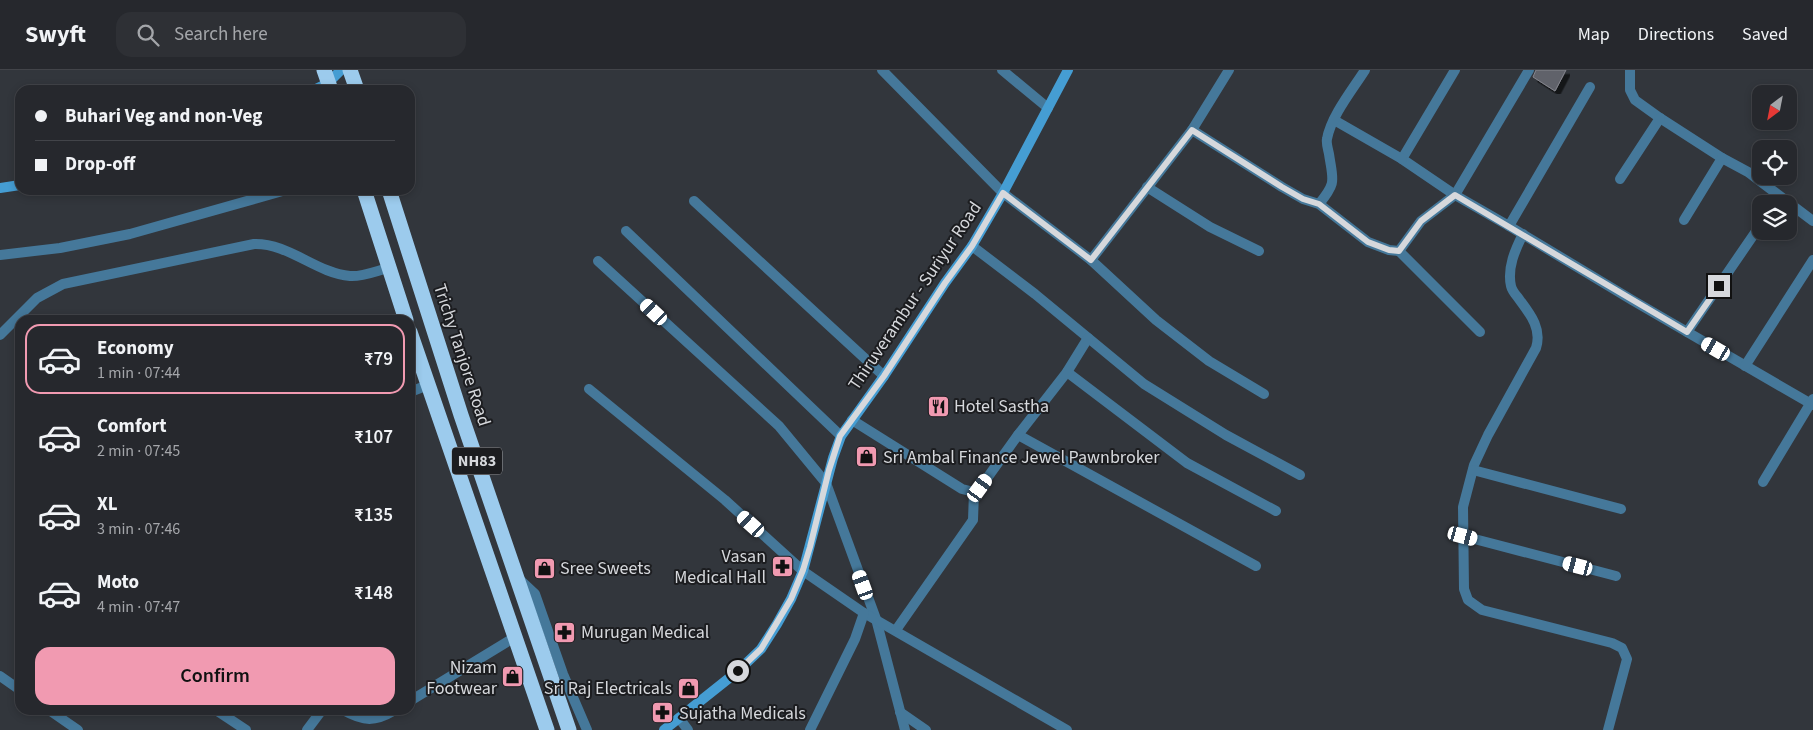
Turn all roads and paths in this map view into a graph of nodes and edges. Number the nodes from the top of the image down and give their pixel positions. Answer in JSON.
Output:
{"nodes":[{"id":1,"x":341,"y":70,"type":"edge"},
{"id":2,"x":350,"y":70,"type":"edge"},
{"id":3,"x":882,"y":70,"type":"edge"},
{"id":4,"x":1002,"y":70,"type":"edge"},
{"id":5,"x":1068,"y":70,"type":"edge"},
{"id":6,"x":1229,"y":70,"type":"edge"},
{"id":7,"x":1365,"y":70,"type":"edge"},
{"id":8,"x":1455,"y":70,"type":"edge"},
{"id":9,"x":1529,"y":70,"type":"edge"},
{"id":10,"x":1630,"y":70,"type":"edge"},
{"id":11,"x":328,"y":81,"type":"edge"},
{"id":12,"x":355,"y":85,"type":"edge"},
{"id":13,"x":1590,"y":87,"type":"dead end"},
{"id":14,"x":1048,"y":108,"type":"junction"},
{"id":15,"x":1660,"y":118,"type":"junction"},
{"id":16,"x":1334,"y":120,"type":"junction"},
{"id":17,"x":1192,"y":130,"type":"junction"},
{"id":18,"x":1722,"y":158,"type":"junction"},
{"id":19,"x":1402,"y":159,"type":"junction"},
{"id":20,"x":1620,"y":179,"type":"dead end"},
{"id":21,"x":15,"y":186,"type":"edge"},
{"id":22,"x":1147,"y":186,"type":"junction"},
{"id":23,"x":0,"y":188,"type":"edge"},
{"id":24,"x":1003,"y":193,"type":"junction"},
{"id":25,"x":268,"y":195,"type":"edge"},
{"id":26,"x":366,"y":195,"type":"edge"},
{"id":27,"x":391,"y":195,"type":"edge"},
{"id":28,"x":1455,"y":195,"type":"junction"},
{"id":29,"x":1773,"y":195,"type":"edge"},
{"id":30,"x":694,"y":201,"type":"dead end"},
{"id":31,"x":1319,"y":204,"type":"junction"},
{"id":32,"x":1797,"y":212,"type":"edge"},
{"id":33,"x":1684,"y":220,"type":"dead end"},
{"id":34,"x":1813,"y":222,"type":"edge"},
{"id":35,"x":1508,"y":226,"type":"junction"},
{"id":36,"x":626,"y":231,"type":"dead end"},
{"id":37,"x":1524,"y":234,"type":"junction"},
{"id":38,"x":1752,"y":237,"type":"edge"},
{"id":39,"x":972,"y":246,"type":"junction"},
{"id":40,"x":1259,"y":251,"type":"dead end"},
{"id":41,"x":1399,"y":251,"type":"junction"},
{"id":42,"x":0,"y":255,"type":"edge"},
{"id":43,"x":1091,"y":260,"type":"junction"},
{"id":44,"x":1813,"y":260,"type":"edge"},
{"id":45,"x":598,"y":261,"type":"dead end"},
{"id":46,"x":388,"y":268,"type":"junction"},
{"id":47,"x":20,"y":315,"type":"edge"},
{"id":48,"x":404,"y":315,"type":"edge"},
{"id":49,"x":15,"y":320,"type":"edge"},
{"id":50,"x":1480,"y":332,"type":"dead end"},
{"id":51,"x":1687,"y":332,"type":"junction"},
{"id":52,"x":0,"y":335,"type":"edge"},
{"id":53,"x":1088,"y":338,"type":"junction"},
{"id":54,"x":415,"y":347,"type":"edge"},
{"id":55,"x":1745,"y":366,"type":"junction"},
{"id":56,"x":1067,"y":372,"type":"junction"},
{"id":57,"x":884,"y":376,"type":"junction"},
{"id":58,"x":428,"y":385,"type":"junction"},
{"id":59,"x":589,"y":389,"type":"dead end"},
{"id":60,"x":415,"y":390,"type":"edge"},
{"id":61,"x":1264,"y":394,"type":"dead end"},
{"id":62,"x":1812,"y":403,"type":"edge"},
{"id":63,"x":852,"y":420,"type":"junction"},
{"id":64,"x":1018,"y":435,"type":"junction"},
{"id":65,"x":840,"y":436,"type":"junction"},
{"id":66,"x":1473,"y":470,"type":"junction"},
{"id":67,"x":1300,"y":475,"type":"dead end"},
{"id":68,"x":1763,"y":482,"type":"dead end"},
{"id":69,"x":826,"y":483,"type":"junction"},
{"id":70,"x":974,"y":492,"type":"junction"},
{"id":71,"x":1621,"y":510,"type":"dead end"},
{"id":72,"x":1276,"y":512,"type":"dead end"},
{"id":73,"x":1463,"y":536,"type":"junction"},
{"id":74,"x":1256,"y":566,"type":"dead end"},
{"id":75,"x":803,"y":570,"type":"junction"},
{"id":76,"x":1616,"y":576,"type":"dead end"},
{"id":77,"x":517,"y":578,"type":"junction"},
{"id":78,"x":864,"y":613,"type":"junction"},
{"id":79,"x":876,"y":619,"type":"junction"},
{"id":80,"x":896,"y":630,"type":"junction"},
{"id":81,"x":515,"y":637,"type":"junction"},
{"id":82,"x":0,"y":676,"type":"edge"},
{"id":83,"x":15,"y":686,"type":"edge"},
{"id":84,"x":415,"y":698,"type":"edge"},
{"id":85,"x":900,"y":712,"type":"junction"},
{"id":86,"x":56,"y":715,"type":"edge"},
{"id":87,"x":224,"y":715,"type":"edge"},
{"id":88,"x":318,"y":715,"type":"edge"},
{"id":89,"x":352,"y":715,"type":"edge"},
{"id":90,"x":386,"y":715,"type":"edge"},
{"id":91,"x":679,"y":718,"type":"junction"},
{"id":92,"x":78,"y":730,"type":"edge"},
{"id":93,"x":246,"y":730,"type":"edge"},
{"id":94,"x":308,"y":730,"type":"edge"},
{"id":95,"x":547,"y":730,"type":"edge"},
{"id":96,"x":569,"y":730,"type":"edge"},
{"id":97,"x":587,"y":730,"type":"edge"},
{"id":98,"x":664,"y":730,"type":"edge"},
{"id":99,"x":688,"y":730,"type":"edge"},
{"id":100,"x":810,"y":730,"type":"edge"},
{"id":101,"x":905,"y":730,"type":"edge"},
{"id":102,"x":926,"y":730,"type":"edge"},
{"id":103,"x":1067,"y":730,"type":"edge"},
{"id":104,"x":1608,"y":730,"type":"edge"}],
"edges":[{"from":1,"to":11,"type":"main road"},
{"from":2,"to":12,"type":"highway"},
{"from":3,"to":24,"type":"street"},
{"from":4,"to":14,"type":"street"},
{"from":5,"to":14,"type":"main road","name":"Thiruverambur - Suriyur Road"},
{"from":6,"to":17,"type":"street"},
{"from":7,"to":16,"type":"street"},
{"from":8,"to":19,"type":"street"},
{"from":9,"to":28,"type":"street"},
{"from":10,"to":15,"type":"street"},
{"from":13,"to":35,"type":"street"},
{"from":14,"to":24,"type":"main road","name":"Thiruverambur - Suriyur Road"},
{"from":15,"to":18,"type":"street"},
{"from":15,"to":20,"type":"street"},
{"from":16,"to":19,"type":"street"},
{"from":16,"to":31,"type":"street"},
{"from":17,"to":22,"type":"street"},
{"from":17,"to":31,"type":"street"},
{"from":18,"to":29,"type":"street"},
{"from":18,"to":33,"type":"street"},
{"from":19,"to":28,"type":"street"},
{"from":21,"to":23,"type":"main road"},
{"from":22,"to":40,"type":"street"},
{"from":22,"to":43,"type":"street"},
{"from":24,"to":39,"type":"main road","name":"Thiruverambur - Suriyur Road"},
{"from":24,"to":43,"type":"street"},
{"from":25,"to":42,"type":"street"},
{"from":26,"to":46,"type":"highway"},
{"from":27,"to":77,"type":"highway","name":"Trichy Tanjore Road","number":"NH83"},
{"from":28,"to":35,"type":"street"},
{"from":28,"to":41,"type":"street"},
{"from":30,"to":57,"type":"street"},
{"from":31,"to":41,"type":"street"},
{"from":32,"to":34,"type":"street"},
{"from":35,"to":37,"type":"street"},
{"from":36,"to":65,"type":"street"},
{"from":37,"to":51,"type":"street"},
{"from":37,"to":66,"type":"street"},
{"from":38,"to":51,"type":"street"},
{"from":39,"to":53,"type":"street"},
{"from":39,"to":57,"type":"main road","name":"Thiruverambur - Suriyur Road"},
{"from":41,"to":50,"type":"street"},
{"from":43,"to":61,"type":"street"},
{"from":44,"to":55,"type":"street"},
{"from":45,"to":69,"type":"street"},
{"from":46,"to":47,"type":"street"},
{"from":46,"to":48,"type":"highway"},
{"from":49,"to":52,"type":"street"},
{"from":51,"to":55,"type":"street"},
{"from":53,"to":56,"type":"street"},
{"from":53,"to":67,"type":"street"},
{"from":54,"to":58,"type":"highway","number":"NH83"},
{"from":55,"to":62,"type":"street"},
{"from":56,"to":64,"type":"street"},
{"from":56,"to":72,"type":"street"},
{"from":57,"to":63,"type":"main road","name":"Thiruverambur - Suriyur Road"},
{"from":58,"to":60,"type":"street"},
{"from":58,"to":81,"type":"highway","number":"NH83"},
{"from":59,"to":75,"type":"street"},
{"from":62,"to":68,"type":"street"},
{"from":63,"to":65,"type":"main road","name":"Thiruverambur - Suriyur Road"},
{"from":63,"to":70,"type":"street"},
{"from":64,"to":70,"type":"street"},
{"from":64,"to":74,"type":"street"},
{"from":65,"to":69,"type":"main road","name":"Thiruverambur - Suriyur Road"},
{"from":66,"to":71,"type":"street"},
{"from":66,"to":73,"type":"street"},
{"from":69,"to":75,"type":"main road","name":"Thiruverambur - Suriyur Road"},
{"from":69,"to":79,"type":"street"},
{"from":70,"to":80,"type":"street"},
{"from":73,"to":76,"type":"street"},
{"from":73,"to":104,"type":"street"},
{"from":75,"to":78,"type":"street"},
{"from":75,"to":91,"type":"main road","name":"Thiruverambur - Suriyur Road"},
{"from":77,"to":96,"type":"highway","name":"Trichy Tanjore Road","number":"NH83"},
{"from":77,"to":97,"type":"street"},
{"from":78,"to":79,"type":"street"},
{"from":78,"to":100,"type":"street"},
{"from":79,"to":80,"type":"street"},
{"from":79,"to":85,"type":"street"},
{"from":80,"to":103,"type":"street"},
{"from":81,"to":84,"type":"street"},
{"from":81,"to":95,"type":"highway","number":"NH83"},
{"from":82,"to":83,"type":"street"},
{"from":85,"to":101,"type":"street"},
{"from":85,"to":102,"type":"street"},
{"from":86,"to":92,"type":"street"},
{"from":87,"to":93,"type":"street"},
{"from":88,"to":94,"type":"street"},
{"from":89,"to":90,"type":"street"},
{"from":91,"to":98,"type":"main road","name":"Thiruverambur - Suriyur Road"},
{"from":91,"to":99,"type":"street"}]}
